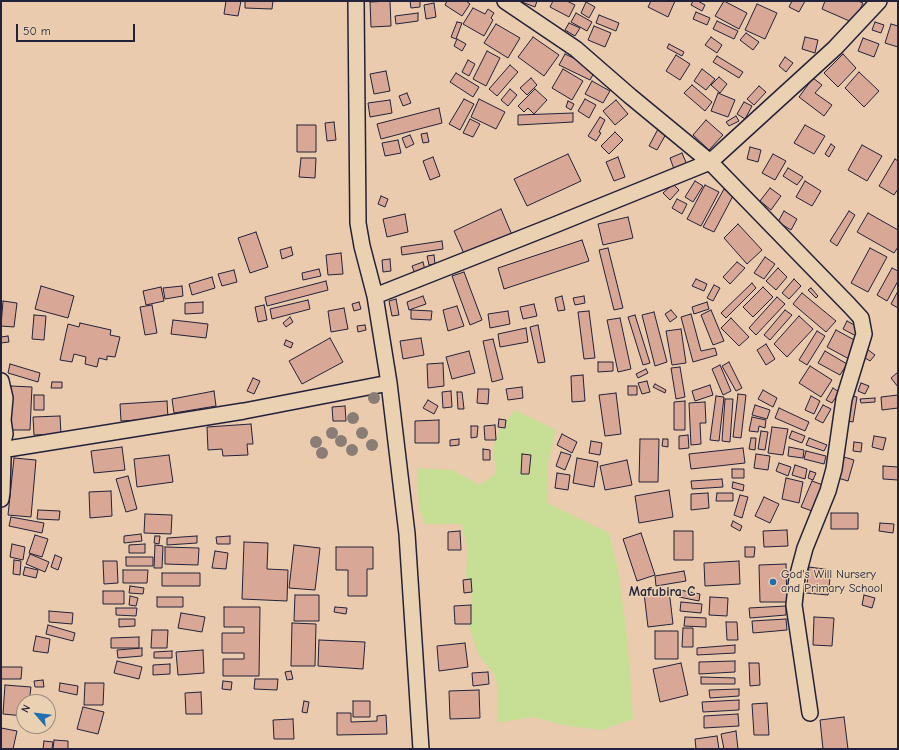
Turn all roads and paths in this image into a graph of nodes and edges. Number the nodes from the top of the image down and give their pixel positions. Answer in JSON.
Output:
{"nodes":[{"id":1,"x":356,"y":1,"type":"edge"},
{"id":2,"x":505,"y":1,"type":"edge"},
{"id":3,"x":879,"y":1,"type":"edge"},
{"id":4,"x":710,"y":162,"type":"junction"},
{"id":5,"x":375,"y":296,"type":"junction"},
{"id":6,"x":1,"y":381,"type":"edge"},
{"id":7,"x":389,"y":383,"type":"junction"},
{"id":8,"x":1,"y":450,"type":"edge"},
{"id":9,"x":1,"y":498,"type":"edge"},
{"id":10,"x":810,"y":713,"type":"dead end"},
{"id":11,"x":421,"y":749,"type":"edge"}],
"edges":[{"from":1,"to":5,"type":"street"},
{"from":2,"to":4,"type":"street"},
{"from":3,"to":4,"type":"street"},
{"from":4,"to":5,"type":"street"},
{"from":4,"to":10,"type":"street"},
{"from":5,"to":7,"type":"street"},
{"from":6,"to":8,"type":"street"},
{"from":7,"to":8,"type":"street"},
{"from":7,"to":11,"type":"street"},
{"from":8,"to":9,"type":"street"}]}
